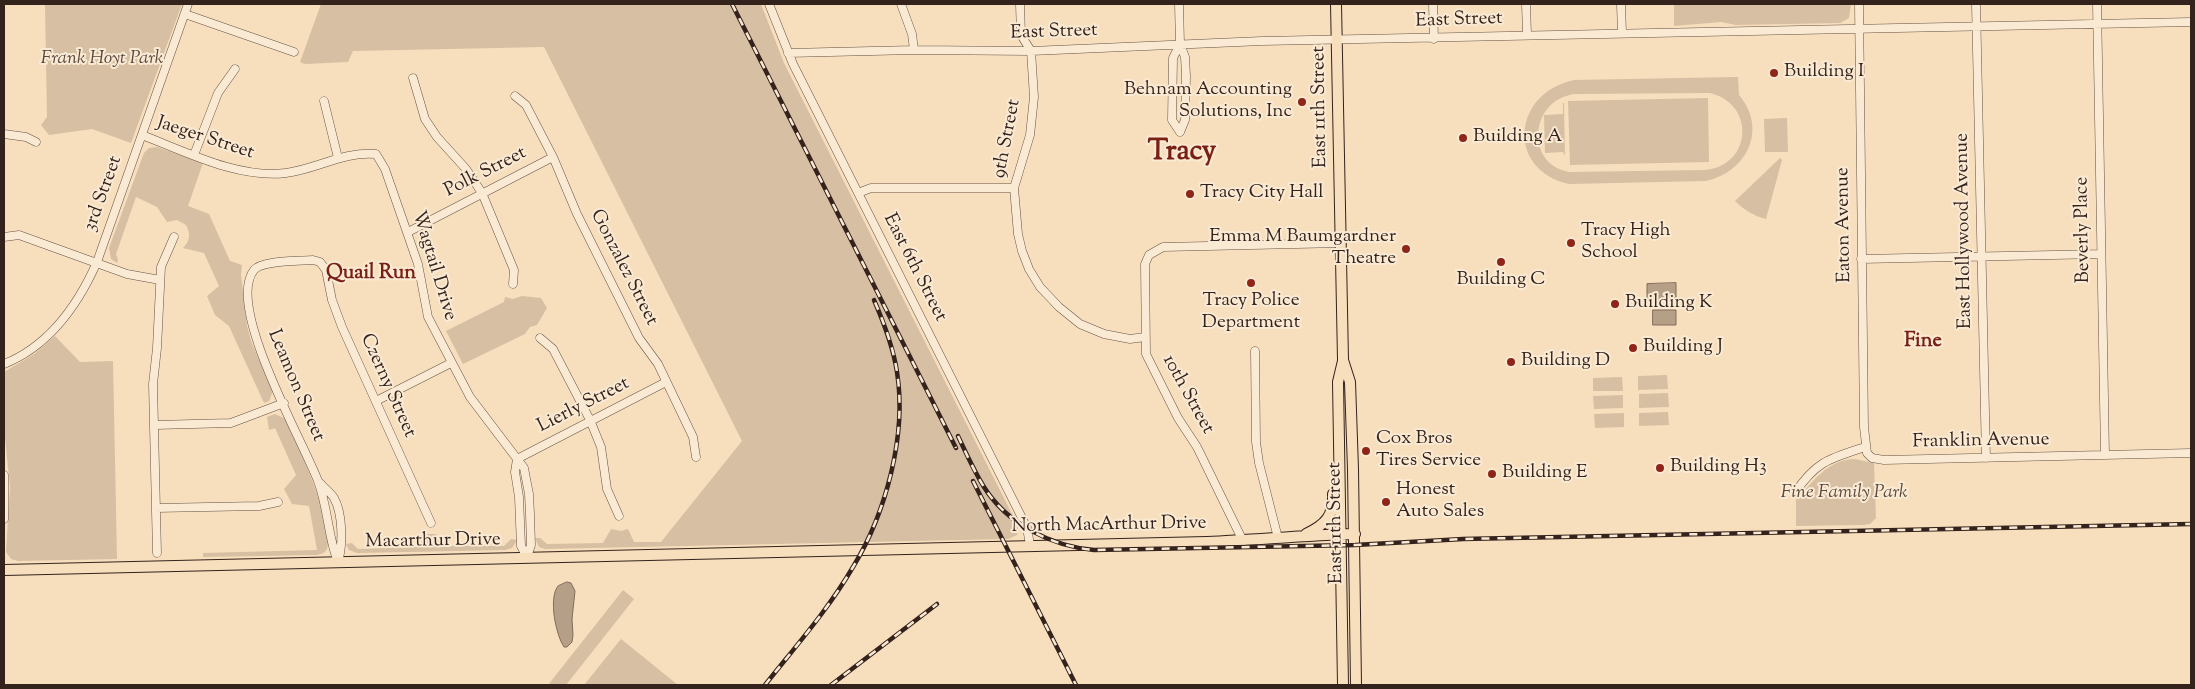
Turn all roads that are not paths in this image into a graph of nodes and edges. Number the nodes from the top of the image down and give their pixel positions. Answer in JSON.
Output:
{"nodes":[{"id":1,"x":188,"y":4,"type":"edge"},
{"id":2,"x":769,"y":4,"type":"edge"},
{"id":3,"x":901,"y":4,"type":"edge"},
{"id":4,"x":1020,"y":4,"type":"edge"},
{"id":5,"x":1179,"y":4,"type":"edge"},
{"id":6,"x":1336,"y":4,"type":"edge"},
{"id":7,"x":1433,"y":4,"type":"edge"},
{"id":8,"x":1526,"y":4,"type":"edge"},
{"id":9,"x":1621,"y":4,"type":"edge"},
{"id":10,"x":1859,"y":4,"type":"edge"},
{"id":11,"x":1976,"y":4,"type":"edge"},
{"id":12,"x":2097,"y":4,"type":"edge"},
{"id":13,"x":185,"y":14,"type":"junction"},
{"id":14,"x":2191,"y":22,"type":"edge"},
{"id":15,"x":2098,"y":24,"type":"junction"},
{"id":16,"x":1977,"y":25,"type":"junction"},
{"id":17,"x":1859,"y":28,"type":"junction"},
{"id":18,"x":1622,"y":33,"type":"junction"},
{"id":19,"x":1527,"y":35,"type":"junction"},
{"id":20,"x":1434,"y":39,"type":"junction"},
{"id":21,"x":1337,"y":40,"type":"junction"},
{"id":22,"x":1180,"y":44,"type":"junction"},
{"id":23,"x":914,"y":50,"type":"junction"},
{"id":24,"x":1031,"y":51,"type":"junction"},
{"id":25,"x":294,"y":52,"type":"dead end"},
{"id":26,"x":788,"y":53,"type":"junction"},
{"id":27,"x":235,"y":69,"type":"dead end"},
{"id":28,"x":414,"y":78,"type":"dead end"},
{"id":29,"x":515,"y":96,"type":"dead end"},
{"id":30,"x":324,"y":101,"type":"dead end"},
{"id":31,"x":4,"y":134,"type":"edge"},
{"id":32,"x":142,"y":135,"type":"junction"},
{"id":33,"x":36,"y":142,"type":"dead end"},
{"id":34,"x":376,"y":154,"type":"joint"},
{"id":35,"x":194,"y":155,"type":"junction"},
{"id":36,"x":553,"y":157,"type":"junction"},
{"id":37,"x":338,"y":158,"type":"junction"},
{"id":38,"x":1014,"y":188,"type":"junction"},
{"id":39,"x":482,"y":193,"type":"junction"},
{"id":40,"x":858,"y":193,"type":"junction"},
{"id":41,"x":408,"y":232,"type":"junction"},
{"id":42,"x":4,"y":237,"type":"edge"},
{"id":43,"x":174,"y":238,"type":"dead end"},
{"id":44,"x":1341,"y":243,"type":"junction"},
{"id":45,"x":2101,"y":254,"type":"junction"},
{"id":46,"x":1981,"y":256,"type":"junction"},
{"id":47,"x":1861,"y":259,"type":"junction"},
{"id":48,"x":97,"y":262,"type":"junction"},
{"id":49,"x":320,"y":262,"type":"joint"},
{"id":50,"x":160,"y":280,"type":"junction"},
{"id":51,"x":513,"y":284,"type":"dead end"},
{"id":52,"x":1145,"y":337,"type":"junction"},
{"id":53,"x":540,"y":338,"type":"dead end"},
{"id":54,"x":1256,"y":350,"type":"dead end"},
{"id":55,"x":1343,"y":360,"type":"junction"},
{"id":56,"x":451,"y":363,"type":"junction"},
{"id":57,"x":4,"y":364,"type":"edge"},
{"id":58,"x":666,"y":382,"type":"junction"},
{"id":59,"x":376,"y":401,"type":"junction"},
{"id":60,"x":284,"y":403,"type":"junction"},
{"id":61,"x":590,"y":420,"type":"junction"},
{"id":62,"x":155,"y":424,"type":"junction"},
{"id":63,"x":1339,"y":432,"type":"junction"},
{"id":64,"x":1865,"y":447,"type":"junction"},
{"id":65,"x":2191,"y":453,"type":"edge"},
{"id":66,"x":2105,"y":456,"type":"junction"},
{"id":67,"x":696,"y":457,"type":"dead end"},
{"id":68,"x":1986,"y":458,"type":"junction"},
{"id":69,"x":517,"y":459,"type":"junction"},
{"id":70,"x":4,"y":475,"type":"edge"},
{"id":71,"x":1795,"y":493,"type":"dead end"},
{"id":72,"x":278,"y":502,"type":"dead end"},
{"id":73,"x":156,"y":508,"type":"junction"},
{"id":74,"x":620,"y":516,"type":"dead end"},
{"id":75,"x":4,"y":519,"type":"edge"},
{"id":76,"x":431,"y":523,"type":"dead end"},
{"id":77,"x":1355,"y":534,"type":"junction"},
{"id":78,"x":1303,"y":535,"type":"junction"},
{"id":79,"x":1340,"y":535,"type":"junction"},
{"id":80,"x":1278,"y":538,"type":"junction"},
{"id":81,"x":1243,"y":541,"type":"junction"},
{"id":82,"x":1030,"y":546,"type":"junction"},
{"id":83,"x":863,"y":550,"type":"joint"},
{"id":84,"x":157,"y":553,"type":"dead end"},
{"id":85,"x":527,"y":557,"type":"junction"},
{"id":86,"x":338,"y":562,"type":"junction"},
{"id":87,"x":4,"y":570,"type":"edge"},
{"id":88,"x":1343,"y":685,"type":"edge"},
{"id":89,"x":1356,"y":685,"type":"edge"}],
"edges":[{"from":1,"to":13,"type":"street","name":"3rd Street"},
{"from":2,"to":26,"type":"street","name":"East 6th Street"},
{"from":3,"to":23,"type":"street"},
{"from":4,"to":24,"type":"street","name":"9th Street"},
{"from":5,"to":22,"type":"street"},
{"from":6,"to":21,"type":"main road","name":"East 11th Street"},
{"from":7,"to":20,"type":"street"},
{"from":8,"to":19,"type":"street"},
{"from":9,"to":18,"type":"street"},
{"from":10,"to":17,"type":"street","name":"Eaton Avenue"},
{"from":11,"to":16,"type":"street","name":"East Hollywood Avenue"},
{"from":12,"to":15,"type":"street","name":"Beverly Place"},
{"from":13,"to":25,"type":"street"},
{"from":13,"to":32,"type":"street","name":"3rd Street"},
{"from":14,"to":15,"type":"street","name":"East Street"},
{"from":15,"to":16,"type":"street","name":"East Street"},
{"from":15,"to":45,"type":"street","name":"Beverly Place"},
{"from":16,"to":17,"type":"street","name":"East Street"},
{"from":16,"to":46,"type":"street","name":"East Hollywood Avenue"},
{"from":17,"to":18,"type":"street","name":"East Street"},
{"from":17,"to":47,"type":"street","name":"Eaton Avenue"},
{"from":18,"to":19,"type":"street","name":"East Street"},
{"from":19,"to":20,"type":"street","name":"East Street"},
{"from":20,"to":21,"type":"street","name":"East Street"},
{"from":21,"to":22,"type":"street","name":"East Street"},
{"from":21,"to":44,"type":"main road","name":"East 11th Street"},
{"from":22,"to":22,"type":"street"},
{"from":22,"to":24,"type":"street","name":"East Street"},
{"from":23,"to":24,"type":"street","name":"East Street"},
{"from":23,"to":26,"type":"street","name":"East Street"},
{"from":24,"to":38,"type":"street","name":"9th Street"},
{"from":26,"to":40,"type":"street","name":"East 6th Street"},
{"from":27,"to":35,"type":"street"},
{"from":28,"to":39,"type":"street"},
{"from":29,"to":36,"type":"street","name":"Gonzalez Street"},
{"from":30,"to":37,"type":"street"},
{"from":31,"to":33,"type":"street"},
{"from":32,"to":35,"type":"street","name":"Jaeger Street"},
{"from":32,"to":48,"type":"street","name":"3rd Street"},
{"from":34,"to":37,"type":"street","name":"Jaeger Street"},
{"from":34,"to":41,"type":"street","name":"Wagtail Drive"},
{"from":35,"to":37,"type":"street","name":"Jaeger Street"},
{"from":36,"to":39,"type":"street","name":"Polk Street"},
{"from":36,"to":58,"type":"street","name":"Gonzalez Street"},
{"from":38,"to":40,"type":"street"},
{"from":38,"to":52,"type":"street","name":"9th Street"},
{"from":39,"to":41,"type":"street","name":"Polk Street"},
{"from":39,"to":51,"type":"street"},
{"from":40,"to":82,"type":"street","name":"East 6th Street"},
{"from":41,"to":56,"type":"street","name":"Wagtail Drive"},
{"from":42,"to":48,"type":"street"},
{"from":43,"to":50,"type":"street"},
{"from":44,"to":52,"type":"street","name":"10th Street"},
{"from":44,"to":55,"type":"main road","name":"East 11th Street"},
{"from":45,"to":46,"type":"street"},
{"from":45,"to":66,"type":"street","name":"Beverly Place"},
{"from":46,"to":47,"type":"street"},
{"from":46,"to":68,"type":"street","name":"East Hollywood Avenue"},
{"from":47,"to":64,"type":"street","name":"Eaton Avenue"},
{"from":48,"to":50,"type":"street"},
{"from":48,"to":57,"type":"street","name":"3rd Street"},
{"from":49,"to":59,"type":"street","name":"Czerny Street"},
{"from":49,"to":60,"type":"street","name":"Leamon Street"},
{"from":50,"to":62,"type":"street"},
{"from":52,"to":81,"type":"street","name":"10th Street"},
{"from":53,"to":61,"type":"street"},
{"from":54,"to":80,"type":"street"},
{"from":55,"to":63,"type":"main road","name":"East 11th Street"},
{"from":55,"to":77,"type":"main road","name":"East 11th Street"},
{"from":56,"to":59,"type":"street"},
{"from":56,"to":69,"type":"street","name":"Wagtail Drive"},
{"from":58,"to":61,"type":"street","name":"Lierly Street"},
{"from":58,"to":67,"type":"street","name":"Gonzalez Street"},
{"from":59,"to":76,"type":"street","name":"Czerny Street"},
{"from":60,"to":62,"type":"street"},
{"from":60,"to":86,"type":"street","name":"Leamon Street"},
{"from":61,"to":69,"type":"street","name":"Lierly Street"},
{"from":61,"to":74,"type":"street"},
{"from":62,"to":73,"type":"street"},
{"from":63,"to":78,"type":"main road"},
{"from":63,"to":79,"type":"main road","name":"East 11th Street"},
{"from":64,"to":68,"type":"street","name":"Franklin Avenue"},
{"from":64,"to":71,"type":"street"},
{"from":65,"to":66,"type":"street","name":"Franklin Avenue"},
{"from":66,"to":68,"type":"street","name":"Franklin Avenue"},
{"from":69,"to":85,"type":"street"},
{"from":70,"to":75,"type":"street"},
{"from":72,"to":73,"type":"street"},
{"from":73,"to":84,"type":"street"},
{"from":77,"to":79,"type":"main road","name":"North MacArthur Drive"},
{"from":77,"to":89,"type":"main road","name":"East 11th Street"},
{"from":78,"to":79,"type":"main road","name":"North MacArthur Drive"},
{"from":78,"to":80,"type":"main road","name":"North MacArthur Drive"},
{"from":79,"to":88,"type":"main road","name":"East 11th Street"},
{"from":80,"to":81,"type":"main road","name":"North MacArthur Drive"},
{"from":81,"to":82,"type":"main road","name":"North MacArthur Drive"},
{"from":82,"to":83,"type":"main road","name":"North MacArthur Drive"},
{"from":83,"to":85,"type":"main road","name":"Macarthur Drive"},
{"from":85,"to":86,"type":"main road","name":"Macarthur Drive"},
{"from":86,"to":87,"type":"main road","name":"Macarthur Drive"}]}
